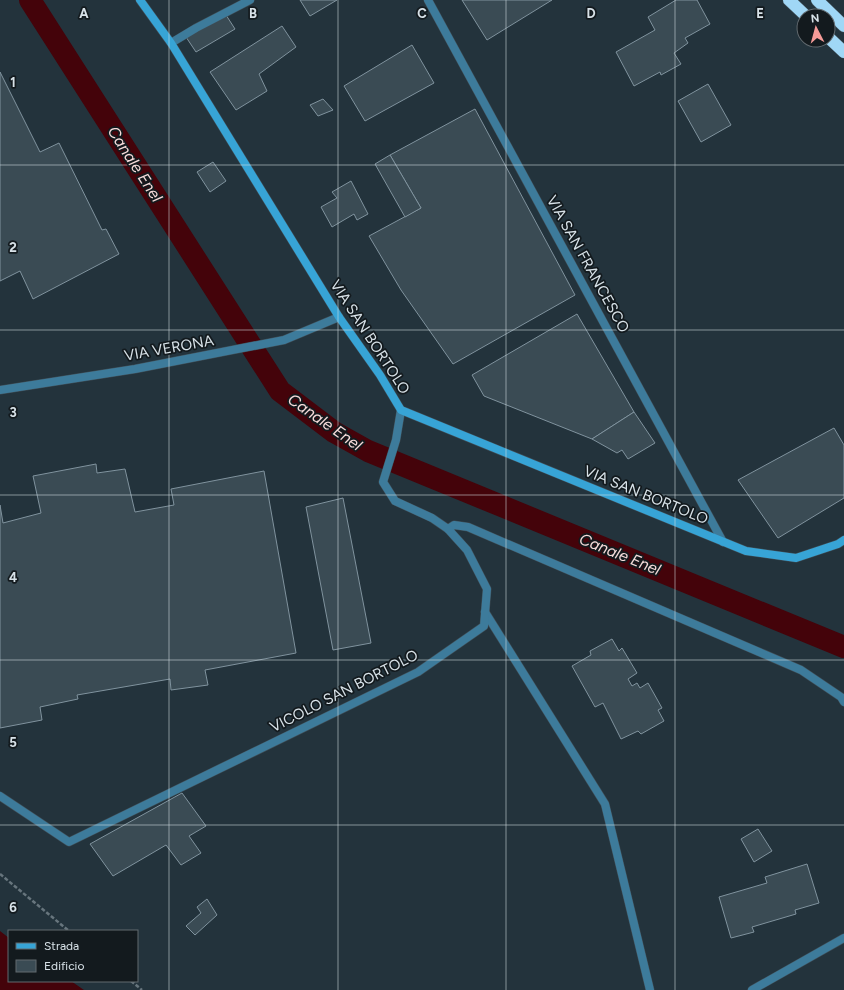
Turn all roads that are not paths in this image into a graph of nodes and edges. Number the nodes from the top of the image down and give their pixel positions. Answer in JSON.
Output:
{"nodes":[{"id":1,"x":140,"y":0,"type":"edge"},
{"id":2,"x":250,"y":0,"type":"edge"},
{"id":3,"x":428,"y":0,"type":"edge"},
{"id":4,"x":789,"y":0,"type":"edge"},
{"id":5,"x":817,"y":0,"type":"edge"},
{"id":6,"x":798,"y":8,"type":"edge"},
{"id":7,"x":844,"y":26,"type":"edge"},
{"id":8,"x":171,"y":43,"type":"junction"},
{"id":9,"x":836,"y":44,"type":"edge"},
{"id":10,"x":844,"y":52,"type":"edge"},
{"id":11,"x":339,"y":317,"type":"junction"},
{"id":12,"x":0,"y":390,"type":"edge"},
{"id":13,"x":401,"y":410,"type":"junction"},
{"id":14,"x":448,"y":529,"type":"junction"},
{"id":15,"x":844,"y":540,"type":"edge"},
{"id":16,"x":723,"y":542,"type":"junction"},
{"id":17,"x":485,"y":612,"type":"junction"},
{"id":18,"x":844,"y":702,"type":"edge"},
{"id":19,"x":0,"y":796,"type":"edge"},
{"id":20,"x":844,"y":938,"type":"edge"},
{"id":21,"x":650,"y":990,"type":"edge"},
{"id":22,"x":752,"y":990,"type":"edge"}],
"edges":[{"from":1,"to":8,"type":"street","name":"VIA SAN BORTOLO"},
{"from":2,"to":8,"type":"street"},
{"from":3,"to":16,"type":"street","name":"VIA SAN FRANCESCO"},
{"from":4,"to":6,"type":"highway"},
{"from":5,"to":7,"type":"highway"},
{"from":8,"to":11,"type":"street","name":"VIA SAN BORTOLO"},
{"from":9,"to":10,"type":"highway"},
{"from":11,"to":12,"type":"street","name":"VIA VERONA"},
{"from":11,"to":13,"type":"street","name":"VIA SAN BORTOLO"},
{"from":13,"to":14,"type":"street","name":"VICOLO SAN BORTOLO"},
{"from":13,"to":16,"type":"street","name":"VIA SAN BORTOLO"},
{"from":14,"to":17,"type":"street","name":"VICOLO SAN BORTOLO"},
{"from":14,"to":18,"type":"street"},
{"from":15,"to":16,"type":"street","name":"VIA SAN BORTOLO"},
{"from":17,"to":19,"type":"street","name":"VICOLO SAN BORTOLO"},
{"from":17,"to":21,"type":"street"},
{"from":20,"to":22,"type":"street"}]}
